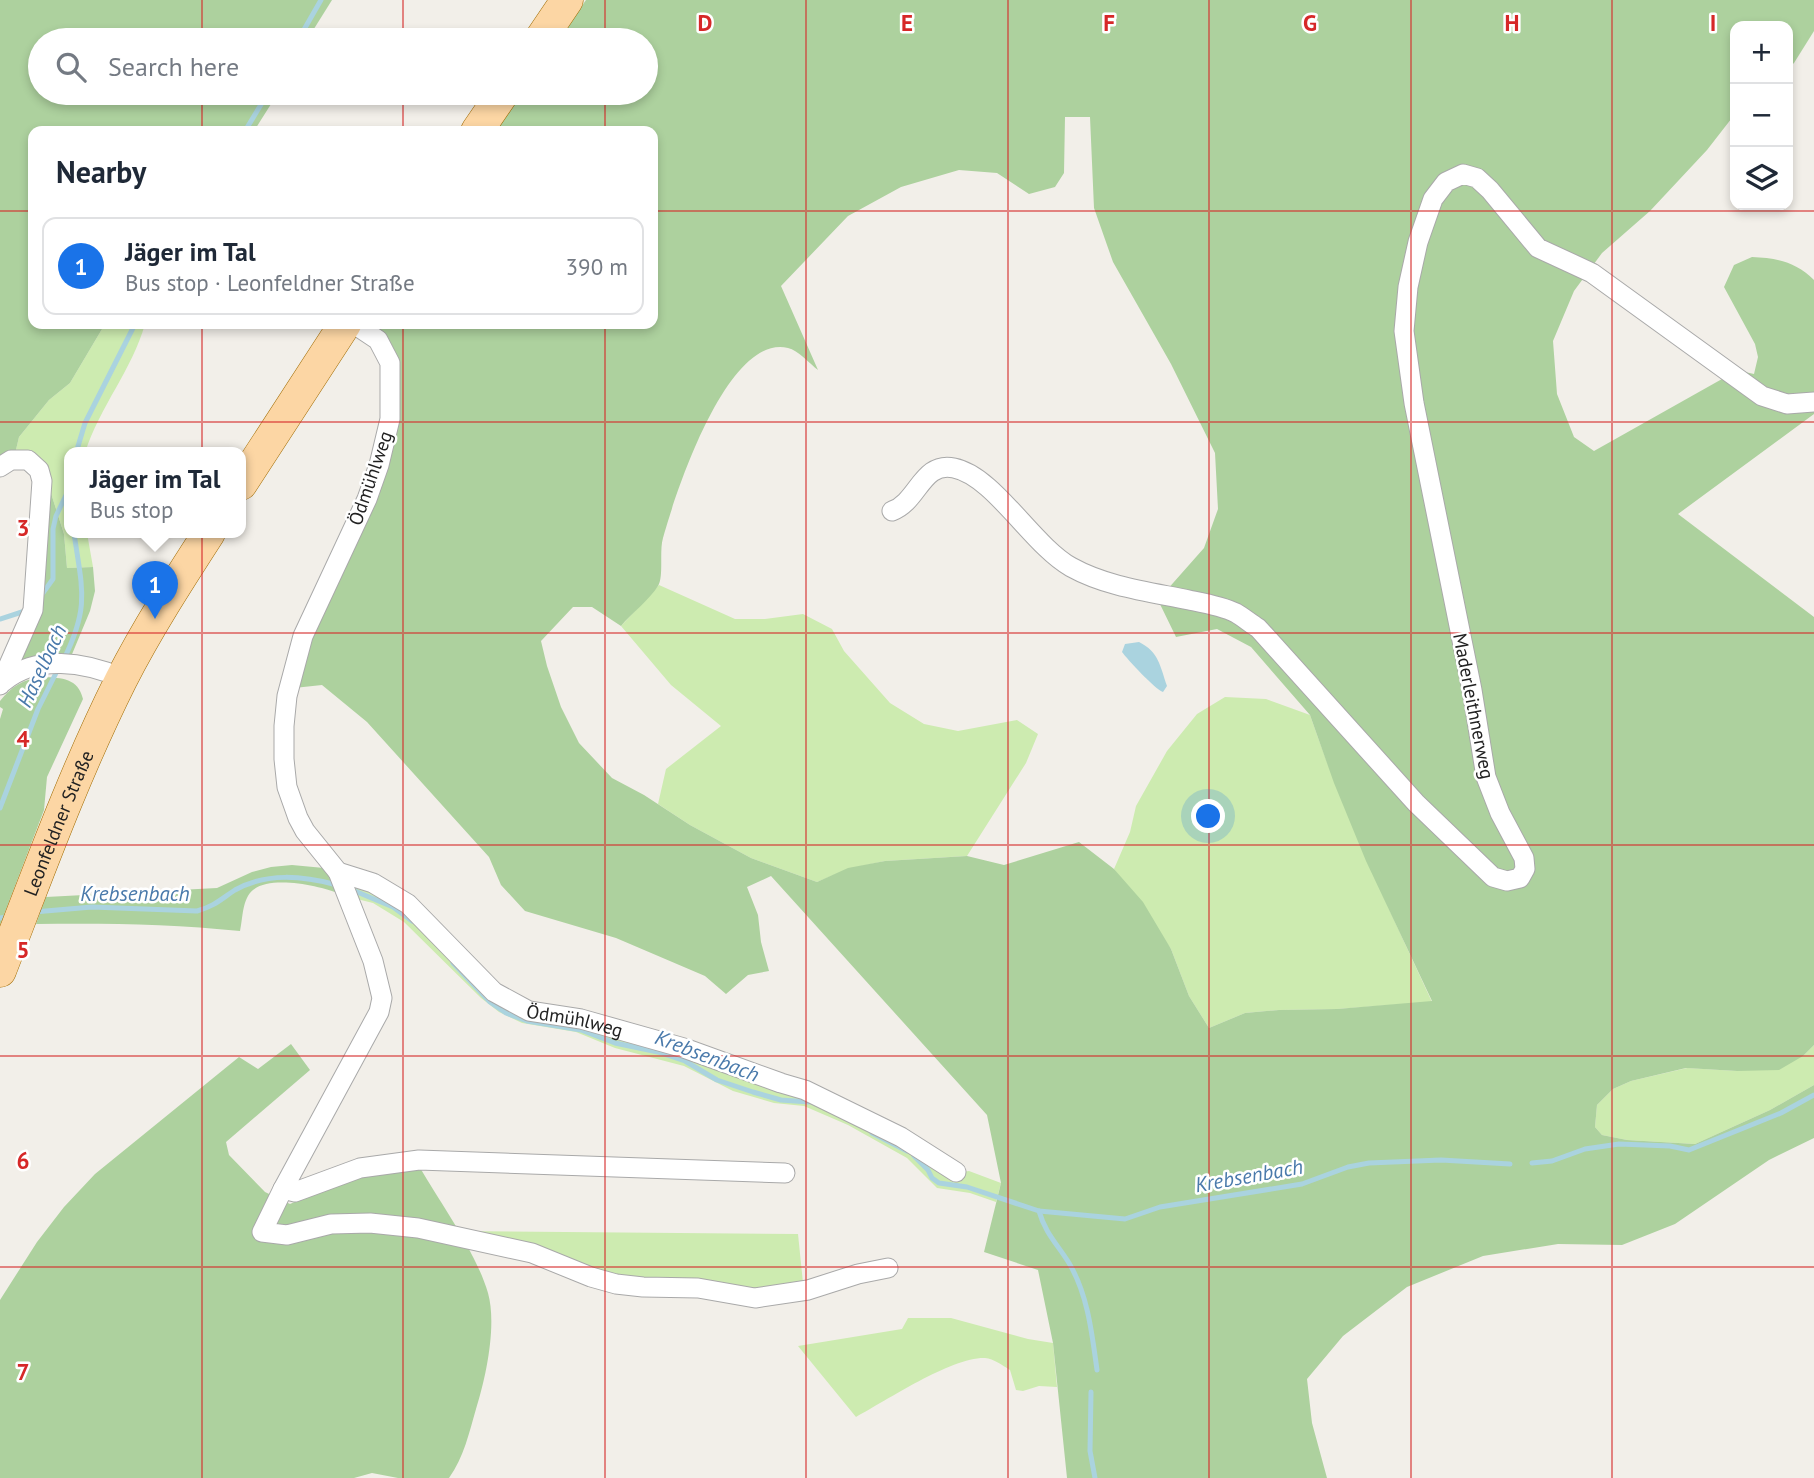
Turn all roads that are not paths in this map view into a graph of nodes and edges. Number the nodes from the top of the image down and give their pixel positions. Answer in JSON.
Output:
{"nodes":[{"id":1,"x":567,"y":0,"type":"edge"},
{"id":2,"x":548,"y":28,"type":"edge"},
{"id":3,"x":495,"y":105,"type":"edge"},
{"id":4,"x":480,"y":126,"type":"edge"},
{"id":5,"x":342,"y":329,"type":"edge"},
{"id":6,"x":362,"y":329,"type":"edge"},
{"id":7,"x":1814,"y":402,"type":"edge"},
{"id":8,"x":0,"y":467,"type":"edge"},
{"id":9,"x":246,"y":476,"type":"edge"},
{"id":10,"x":892,"y":511,"type":"dead end"},
{"id":11,"x":206,"y":538,"type":"edge"},
{"id":12,"x":122,"y":678,"type":"junction"},
{"id":13,"x":1,"y":684,"type":"edge"},
{"id":14,"x":342,"y":883,"type":"junction"},
{"id":15,"x":0,"y":971,"type":"edge"},
{"id":16,"x":956,"y":1171,"type":"dead end"},
{"id":17,"x":785,"y":1173,"type":"dead end"},
{"id":18,"x":283,"y":1189,"type":"junction"},
{"id":19,"x":888,"y":1268,"type":"dead end"}],
"edges":[{"from":1,"to":2,"type":"main road"},
{"from":3,"to":4,"type":"main road"},
{"from":5,"to":9,"type":"main road"},
{"from":6,"to":14,"type":"street","name":"Ödmühlweg"},
{"from":7,"to":10,"type":"street","name":"Maderleithnerweg"},
{"from":8,"to":13,"type":"street"},
{"from":11,"to":12,"type":"main road","name":"Leonfeldner Straße"},
{"from":12,"to":13,"type":"street"},
{"from":12,"to":15,"type":"main road","name":"Leonfeldner Straße"},
{"from":14,"to":16,"type":"street","name":"Ödmühlweg"},
{"from":14,"to":18,"type":"street","name":"Ödmühlweg"},
{"from":17,"to":18,"type":"street"},
{"from":18,"to":19,"type":"street","name":"Ödmühlweg"}]}
